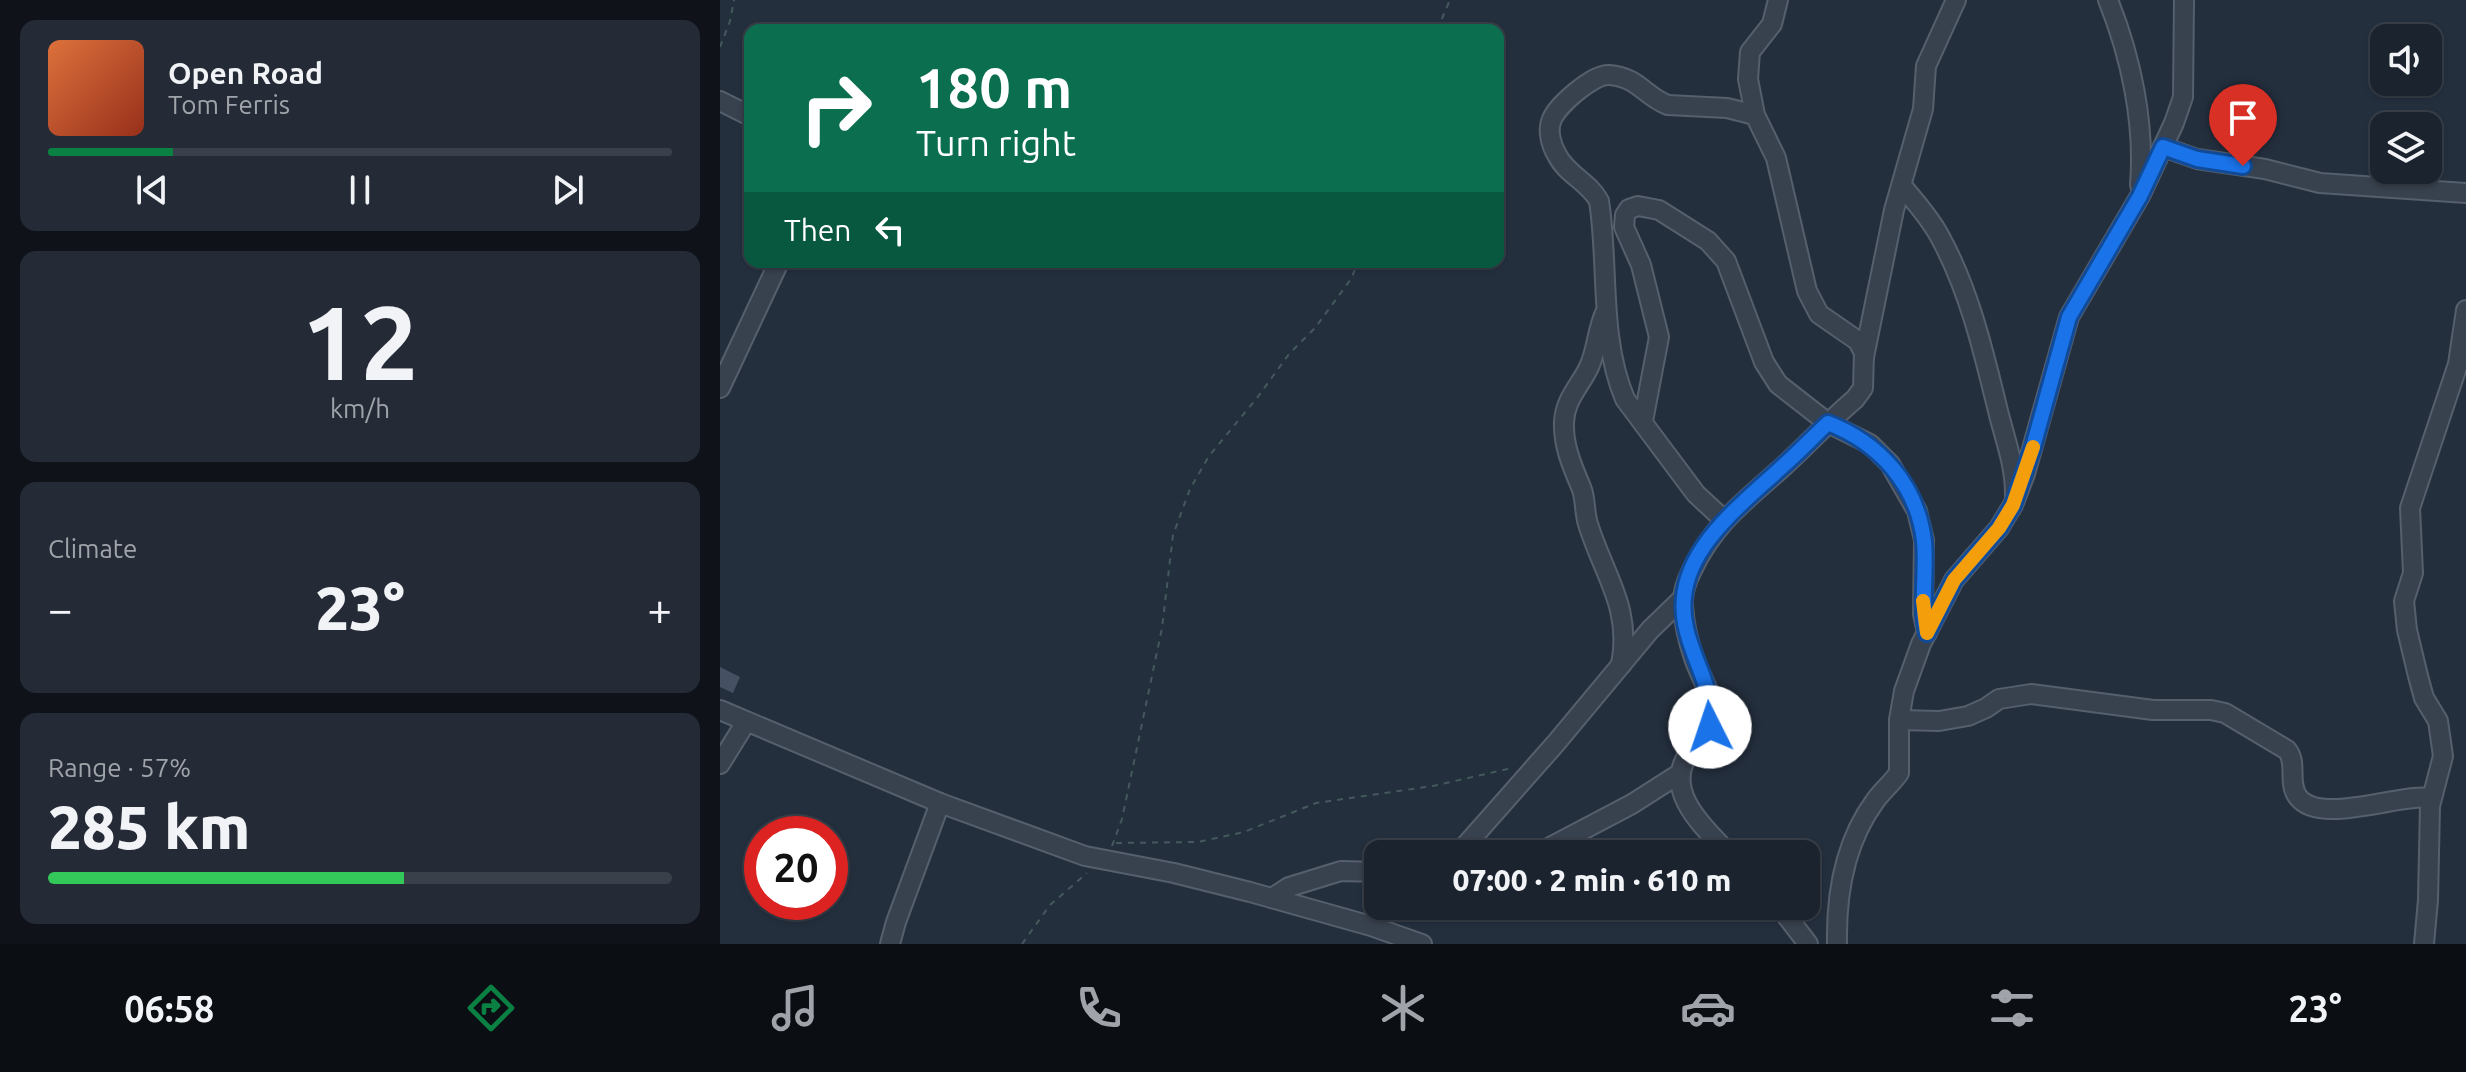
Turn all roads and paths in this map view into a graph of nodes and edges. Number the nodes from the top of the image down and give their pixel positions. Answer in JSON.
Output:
{"nodes":[{"id":1,"x":734,"y":0,"type":"edge"},
{"id":2,"x":1450,"y":0,"type":"edge"},
{"id":3,"x":1778,"y":0,"type":"edge"},
{"id":4,"x":1956,"y":0,"type":"edge"},
{"id":5,"x":2184,"y":0,"type":"edge"},
{"id":6,"x":2114,"y":6,"type":"edge"},
{"id":7,"x":1440,"y":24,"type":"edge"},
{"id":8,"x":720,"y":47,"type":"edge"},
{"id":9,"x":720,"y":101,"type":"edge"},
{"id":10,"x":744,"y":113,"type":"edge"},
{"id":11,"x":1755,"y":115,"type":"junction"},
{"id":12,"x":2163,"y":147,"type":"junction"},
{"id":13,"x":1902,"y":186,"type":"junction"},
{"id":14,"x":2466,"y":193,"type":"edge"},
{"id":15,"x":2140,"y":196,"type":"junction"},
{"id":16,"x":776,"y":268,"type":"edge"},
{"id":17,"x":1356,"y":268,"type":"edge"},
{"id":18,"x":1608,"y":307,"type":"junction"},
{"id":19,"x":2466,"y":310,"type":"edge"},
{"id":20,"x":1864,"y":357,"type":"junction"},
{"id":21,"x":720,"y":388,"type":"edge"},
{"id":22,"x":1643,"y":421,"type":"junction"},
{"id":23,"x":1828,"y":423,"type":"junction"},
{"id":24,"x":2015,"y":501,"type":"junction"},
{"id":25,"x":1724,"y":520,"type":"junction"},
{"id":26,"x":1682,"y":599,"type":"junction"},
{"id":27,"x":1927,"y":633,"type":"junction"},
{"id":28,"x":1621,"y":665,"type":"junction"},
{"id":29,"x":720,"y":710,"type":"edge"},
{"id":30,"x":1899,"y":720,"type":"junction"},
{"id":31,"x":746,"y":722,"type":"junction"},
{"id":32,"x":720,"y":764,"type":"edge"},
{"id":33,"x":1514,"y":768,"type":"dead end"},
{"id":34,"x":1679,"y":774,"type":"junction"},
{"id":35,"x":2431,"y":798,"type":"junction"},
{"id":36,"x":940,"y":803,"type":"junction"},
{"id":37,"x":1470,"y":840,"type":"edge"},
{"id":38,"x":1564,"y":840,"type":"edge"},
{"id":39,"x":1716,"y":840,"type":"edge"},
{"id":40,"x":1110,"y":852,"type":"junction"},
{"id":41,"x":1364,"y":872,"type":"edge"},
{"id":42,"x":1272,"y":898,"type":"junction"},
{"id":43,"x":1790,"y":920,"type":"edge"},
{"id":44,"x":890,"y":944,"type":"edge"},
{"id":45,"x":1022,"y":944,"type":"edge"},
{"id":46,"x":1422,"y":944,"type":"edge"},
{"id":47,"x":1808,"y":944,"type":"edge"},
{"id":48,"x":1837,"y":944,"type":"edge"},
{"id":49,"x":2424,"y":944,"type":"edge"}],
"edges":[{"from":1,"to":8,"type":"path"},
{"from":2,"to":7,"type":"path"},
{"from":3,"to":11,"type":"street"},
{"from":4,"to":13,"type":"street"},
{"from":5,"to":12,"type":"street"},
{"from":6,"to":15,"type":"street"},
{"from":9,"to":10,"type":"street"},
{"from":11,"to":18,"type":"street"},
{"from":11,"to":20,"type":"street"},
{"from":12,"to":14,"type":"street"},
{"from":12,"to":15,"type":"street"},
{"from":13,"to":20,"type":"street"},
{"from":13,"to":24,"type":"street"},
{"from":15,"to":24,"type":"street"},
{"from":16,"to":21,"type":"street"},
{"from":17,"to":40,"type":"path"},
{"from":18,"to":22,"type":"street"},
{"from":18,"to":28,"type":"street"},
{"from":19,"to":35,"type":"street"},
{"from":20,"to":23,"type":"street"},
{"from":22,"to":23,"type":"street"},
{"from":22,"to":25,"type":"street"},
{"from":23,"to":25,"type":"street"},
{"from":23,"to":27,"type":"street"},
{"from":24,"to":27,"type":"street"},
{"from":25,"to":26,"type":"street"},
{"from":26,"to":28,"type":"street"},
{"from":26,"to":34,"type":"street"},
{"from":27,"to":30,"type":"street"},
{"from":28,"to":37,"type":"street"},
{"from":29,"to":31,"type":"street"},
{"from":30,"to":35,"type":"street"},
{"from":30,"to":48,"type":"street"},
{"from":31,"to":32,"type":"street"},
{"from":31,"to":36,"type":"street"},
{"from":33,"to":40,"type":"path"},
{"from":34,"to":38,"type":"street"},
{"from":34,"to":39,"type":"street"},
{"from":35,"to":49,"type":"street"},
{"from":36,"to":40,"type":"street"},
{"from":36,"to":44,"type":"street"},
{"from":40,"to":42,"type":"street"},
{"from":40,"to":45,"type":"path"},
{"from":41,"to":42,"type":"street"},
{"from":42,"to":46,"type":"street"},
{"from":43,"to":47,"type":"street"}]}
